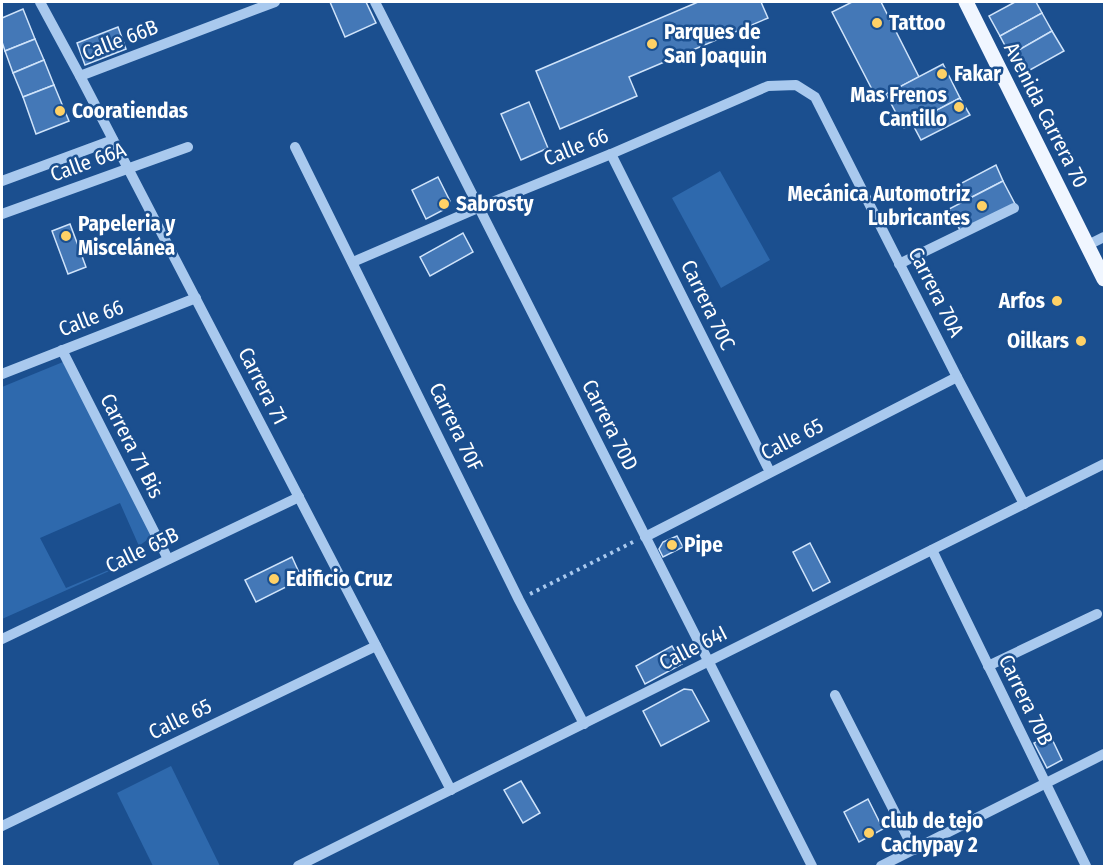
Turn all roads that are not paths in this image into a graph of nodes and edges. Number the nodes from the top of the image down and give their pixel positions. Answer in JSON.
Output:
{"nodes":[{"id":1,"x":40,"y":2,"type":"edge"},
{"id":2,"x":275,"y":2,"type":"edge"},
{"id":3,"x":375,"y":2,"type":"edge"},
{"id":4,"x":966,"y":2,"type":"edge"},
{"id":5,"x":80,"y":76,"type":"junction"},
{"id":6,"x":815,"y":97,"type":"joint"},
{"id":7,"x":113,"y":140,"type":"junction"},
{"id":8,"x":188,"y":147,"type":"dead end"},
{"id":9,"x":295,"y":147,"type":"dead end"},
{"id":10,"x":611,"y":154,"type":"junction"},
{"id":11,"x":128,"y":168,"type":"junction"},
{"id":12,"x":2,"y":181,"type":"edge"},
{"id":13,"x":478,"y":208,"type":"junction"},
{"id":14,"x":1014,"y":208,"type":"dead end"},
{"id":15,"x":2,"y":214,"type":"edge"},
{"id":16,"x":1104,"y":237,"type":"edge"},
{"id":17,"x":1088,"y":245,"type":"junction"},
{"id":18,"x":352,"y":262,"type":"junction"},
{"id":19,"x":899,"y":264,"type":"junction"},
{"id":20,"x":1104,"y":279,"type":"edge"},
{"id":21,"x":196,"y":298,"type":"junction"},
{"id":22,"x":62,"y":350,"type":"junction"},
{"id":23,"x":2,"y":374,"type":"edge"},
{"id":24,"x":957,"y":377,"type":"junction"},
{"id":25,"x":1104,"y":464,"type":"edge"},
{"id":26,"x":770,"y":472,"type":"junction"},
{"id":27,"x":299,"y":497,"type":"junction"},
{"id":28,"x":1024,"y":504,"type":"junction"},
{"id":29,"x":645,"y":537,"type":"junction"},
{"id":30,"x":932,"y":550,"type":"junction"},
{"id":31,"x":168,"y":559,"type":"junction"},
{"id":32,"x":1097,"y":614,"type":"dead end"},
{"id":33,"x":2,"y":639,"type":"edge"},
{"id":34,"x":376,"y":646,"type":"junction"},
{"id":35,"x":708,"y":662,"type":"junction"},
{"id":36,"x":988,"y":666,"type":"junction"},
{"id":37,"x":835,"y":695,"type":"dead end"},
{"id":38,"x":584,"y":724,"type":"junction"},
{"id":39,"x":1104,"y":754,"type":"edge"},
{"id":40,"x":1045,"y":783,"type":"junction"},
{"id":41,"x":451,"y":790,"type":"junction"},
{"id":42,"x":2,"y":826,"type":"edge"},
{"id":43,"x":914,"y":850,"type":"junction"},
{"id":44,"x":298,"y":867,"type":"edge"},
{"id":45,"x":812,"y":867,"type":"edge"},
{"id":46,"x":881,"y":867,"type":"edge"},
{"id":47,"x":1086,"y":867,"type":"edge"}],
"edges":[{"from":1,"to":5,"type":"street","name":"Carrera 71"},
{"from":2,"to":5,"type":"street","name":"Calle 66B"},
{"from":3,"to":13,"type":"street","name":"Carrera 70D"},
{"from":4,"to":17,"type":"main road","name":"Avenida Carrera 70"},
{"from":5,"to":7,"type":"street","name":"Carrera 71"},
{"from":6,"to":10,"type":"street","name":"Calle 66"},
{"from":6,"to":19,"type":"street","name":"Carrera 70A"},
{"from":7,"to":11,"type":"street","name":"Carrera 71"},
{"from":7,"to":12,"type":"street","name":"Calle 66A"},
{"from":8,"to":11,"type":"street","name":"Calle 66A"},
{"from":9,"to":18,"type":"street","name":"Carrera 70F"},
{"from":10,"to":13,"type":"street","name":"Calle 66"},
{"from":10,"to":26,"type":"street","name":"Carrera 70C"},
{"from":11,"to":15,"type":"street","name":"Calle 66A"},
{"from":11,"to":21,"type":"street","name":"Carrera 71"},
{"from":13,"to":18,"type":"street","name":"Calle 66"},
{"from":13,"to":29,"type":"street","name":"Carrera 70D"},
{"from":14,"to":19,"type":"street"},
{"from":16,"to":17,"type":"street"},
{"from":17,"to":20,"type":"main road","name":"Avenida Carrera 70"},
{"from":18,"to":38,"type":"street","name":"Carrera 70F"},
{"from":19,"to":24,"type":"street","name":"Carrera 70A"},
{"from":21,"to":22,"type":"street","name":"Calle 66"},
{"from":21,"to":27,"type":"street","name":"Carrera 71"},
{"from":22,"to":23,"type":"street","name":"Calle 66"},
{"from":22,"to":31,"type":"street","name":"Carrera 71 Bis"},
{"from":24,"to":26,"type":"street","name":"Calle 65"},
{"from":24,"to":28,"type":"street","name":"Carrera 70A"},
{"from":25,"to":28,"type":"street","name":"Calle 64I"},
{"from":26,"to":29,"type":"street","name":"Calle 65"},
{"from":27,"to":31,"type":"street","name":"Calle 65B"},
{"from":27,"to":34,"type":"street","name":"Carrera 71"},
{"from":28,"to":30,"type":"street","name":"Calle 64I"},
{"from":29,"to":35,"type":"street","name":"Carrera 70D"},
{"from":30,"to":35,"type":"street","name":"Calle 64I"},
{"from":30,"to":36,"type":"street","name":"Carrera 70B"},
{"from":31,"to":33,"type":"street","name":"Calle 65B"},
{"from":32,"to":36,"type":"street"},
{"from":34,"to":41,"type":"street","name":"Carrera 71"},
{"from":34,"to":42,"type":"street","name":"Calle 65"},
{"from":35,"to":38,"type":"street","name":"Calle 64I"},
{"from":35,"to":45,"type":"street","name":"Carrera 70D"},
{"from":36,"to":40,"type":"street","name":"Carrera 70B"},
{"from":37,"to":43,"type":"street"},
{"from":38,"to":41,"type":"street","name":"Calle 64I"},
{"from":39,"to":40,"type":"street"},
{"from":40,"to":43,"type":"street"},
{"from":40,"to":47,"type":"street","name":"Carrera 70B"},
{"from":41,"to":44,"type":"street","name":"Calle 64I"},
{"from":43,"to":46,"type":"street"}]}
